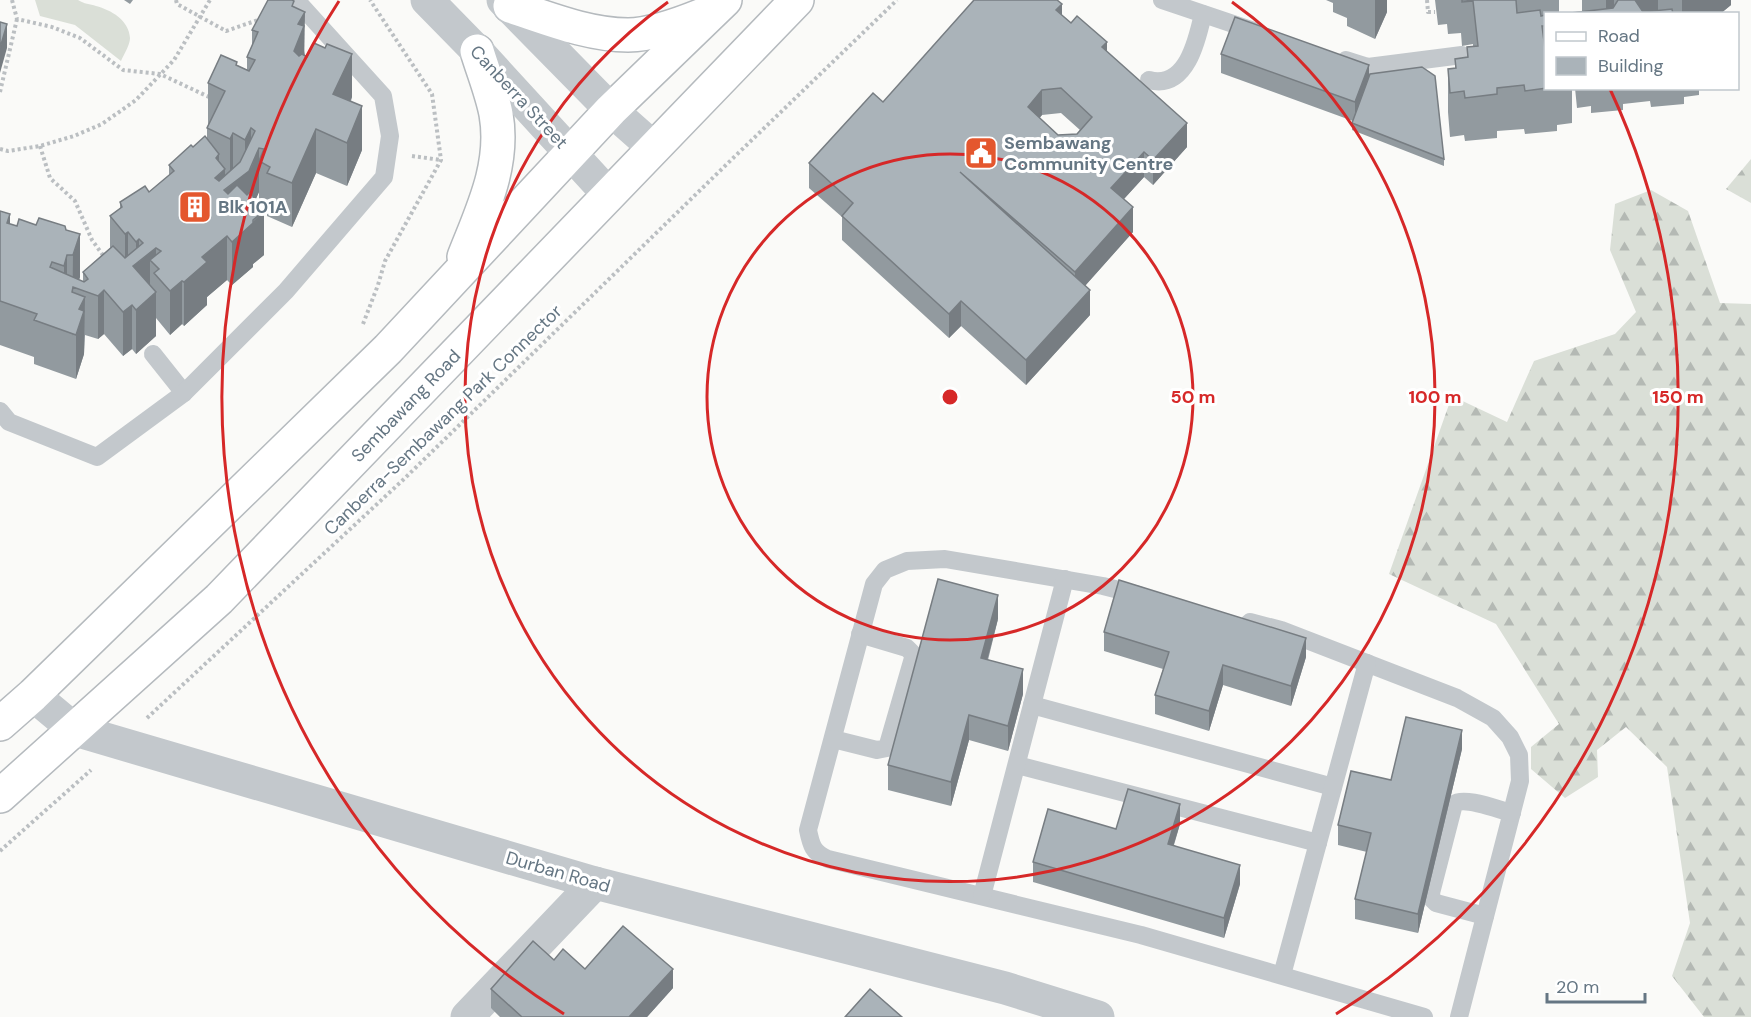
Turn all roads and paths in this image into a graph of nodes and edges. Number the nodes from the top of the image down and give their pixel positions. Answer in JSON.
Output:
{"nodes":[{"id":1,"x":12,"y":0,"type":"edge"},
{"id":2,"x":176,"y":0,"type":"edge"},
{"id":3,"x":210,"y":0,"type":"edge"},
{"id":4,"x":296,"y":0,"type":"edge"},
{"id":5,"x":370,"y":0,"type":"edge"},
{"id":6,"x":427,"y":0,"type":"edge"},
{"id":7,"x":797,"y":0,"type":"edge"},
{"id":8,"x":897,"y":0,"type":"edge"},
{"id":9,"x":1162,"y":0,"type":"edge"},
{"id":10,"x":1427,"y":0,"type":"edge"},
{"id":11,"x":506,"y":3,"type":"edge"},
{"id":12,"x":719,"y":5,"type":"edge"},
{"id":13,"x":1435,"y":12,"type":"dead end"},
{"id":14,"x":1203,"y":14,"type":"junction"},
{"id":15,"x":201,"y":17,"type":"junction"},
{"id":16,"x":267,"y":17,"type":"edge"},
{"id":17,"x":17,"y":19,"type":"junction"},
{"id":18,"x":1269,"y":35,"type":"edge"},
{"id":19,"x":477,"y":51,"type":"junction"},
{"id":20,"x":1324,"y":53,"type":"edge"},
{"id":21,"x":1462,"y":55,"type":"edge"},
{"id":22,"x":160,"y":74,"type":"junction"},
{"id":23,"x":1149,"y":80,"type":"dead end"},
{"id":24,"x":0,"y":92,"type":"edge"},
{"id":25,"x":209,"y":97,"type":"dead end"},
{"id":26,"x":611,"y":110,"type":"junction"},
{"id":27,"x":40,"y":146,"type":"junction"},
{"id":28,"x":654,"y":148,"type":"junction"},
{"id":29,"x":0,"y":149,"type":"edge"},
{"id":30,"x":571,"y":153,"type":"junction"},
{"id":31,"x":609,"y":195,"type":"junction"},
{"id":32,"x":105,"y":259,"type":"edge"},
{"id":33,"x":456,"y":276,"type":"junction"},
{"id":34,"x":360,"y":328,"type":"dead end"},
{"id":35,"x":153,"y":354,"type":"dead end"},
{"id":36,"x":184,"y":393,"type":"junction"},
{"id":37,"x":0,"y":411,"type":"edge"},
{"id":38,"x":1065,"y":579,"type":"junction"},
{"id":39,"x":1158,"y":599,"type":"edge"},
{"id":40,"x":1236,"y":619,"type":"edge"},
{"id":41,"x":860,"y":634,"type":"junction"},
{"id":42,"x":1367,"y":663,"type":"junction"},
{"id":43,"x":33,"y":695,"type":"junction"},
{"id":44,"x":1032,"y":705,"type":"junction"},
{"id":45,"x":0,"y":724,"type":"edge"},
{"id":46,"x":75,"y":730,"type":"junction"},
{"id":47,"x":833,"y":739,"type":"junction"},
{"id":48,"x":120,"y":743,"type":"junction"},
{"id":49,"x":1017,"y":765,"type":"junction"},
{"id":50,"x":1333,"y":787,"type":"junction"},
{"id":51,"x":0,"y":796,"type":"edge"},
{"id":52,"x":1512,"y":813,"type":"junction"},
{"id":53,"x":1318,"y":843,"type":"junction"},
{"id":54,"x":0,"y":851,"type":"edge"},
{"id":55,"x":595,"y":883,"type":"junction"},
{"id":56,"x":982,"y":896,"type":"junction"},
{"id":57,"x":1485,"y":916,"type":"junction"},
{"id":58,"x":1282,"y":975,"type":"junction"},
{"id":59,"x":467,"y":1017,"type":"edge"},
{"id":60,"x":1098,"y":1017,"type":"edge"},
{"id":61,"x":1424,"y":1017,"type":"edge"},
{"id":62,"x":1459,"y":1017,"type":"edge"}],
"edges":[{"from":1,"to":17,"type":"path"},
{"from":2,"to":15,"type":"path"},
{"from":3,"to":15,"type":"path"},
{"from":4,"to":36,"type":"lane"},
{"from":5,"to":34,"type":"path"},
{"from":6,"to":19,"type":"street","name":"Canberra Street"},
{"from":7,"to":28,"type":"main road","name":"Sembawang Road"},
{"from":8,"to":48,"type":"path","name":"Canberra-Sembawang Park Connector"},
{"from":9,"to":14,"type":"lane"},
{"from":10,"to":13,"type":"path"},
{"from":11,"to":12,"type":"main road"},
{"from":11,"to":26,"type":"street"},
{"from":12,"to":26,"type":"main road"},
{"from":14,"to":18,"type":"lane"},
{"from":14,"to":23,"type":"lane"},
{"from":15,"to":16,"type":"path"},
{"from":15,"to":22,"type":"path"},
{"from":17,"to":22,"type":"path"},
{"from":17,"to":24,"type":"path"},
{"from":19,"to":30,"type":"street","name":"Canberra Street"},
{"from":19,"to":33,"type":"main road"},
{"from":20,"to":21,"type":"lane"},
{"from":22,"to":25,"type":"path"},
{"from":22,"to":27,"type":"path"},
{"from":26,"to":28,"type":"street"},
{"from":26,"to":30,"type":"main road"},
{"from":27,"to":29,"type":"path"},
{"from":27,"to":32,"type":"path"},
{"from":28,"to":31,"type":"main road","name":"Sembawang Road"},
{"from":30,"to":31,"type":"street","name":"Canberra Street"},
{"from":30,"to":33,"type":"main road"},
{"from":31,"to":46,"type":"main road","name":"Sembawang Road"},
{"from":33,"to":43,"type":"main road"},
{"from":35,"to":36,"type":"lane"},
{"from":36,"to":37,"type":"lane"},
{"from":38,"to":39,"type":"lane"},
{"from":38,"to":41,"type":"lane"},
{"from":38,"to":44,"type":"lane"},
{"from":40,"to":42,"type":"lane"},
{"from":41,"to":47,"type":"lane"},
{"from":41,"to":47,"type":"lane"},
{"from":42,"to":50,"type":"lane"},
{"from":42,"to":52,"type":"lane"},
{"from":43,"to":45,"type":"main road"},
{"from":43,"to":46,"type":"street","name":"Durban Road"},
{"from":44,"to":49,"type":"lane"},
{"from":44,"to":50,"type":"lane"},
{"from":46,"to":48,"type":"street","name":"Durban Road"},
{"from":46,"to":51,"type":"main road","name":"Sembawang Road"},
{"from":47,"to":56,"type":"lane"},
{"from":48,"to":54,"type":"path","name":"Canberra-Sembawang Park Connector"},
{"from":48,"to":55,"type":"street","name":"Durban Road"},
{"from":49,"to":53,"type":"lane"},
{"from":49,"to":56,"type":"lane"},
{"from":50,"to":53,"type":"lane"},
{"from":52,"to":57,"type":"lane"},
{"from":52,"to":57,"type":"lane"},
{"from":53,"to":58,"type":"lane"},
{"from":55,"to":59,"type":"street"},
{"from":55,"to":60,"type":"street","name":"Durban Road"},
{"from":56,"to":58,"type":"lane"},
{"from":57,"to":62,"type":"lane"},
{"from":58,"to":61,"type":"lane"}]}
